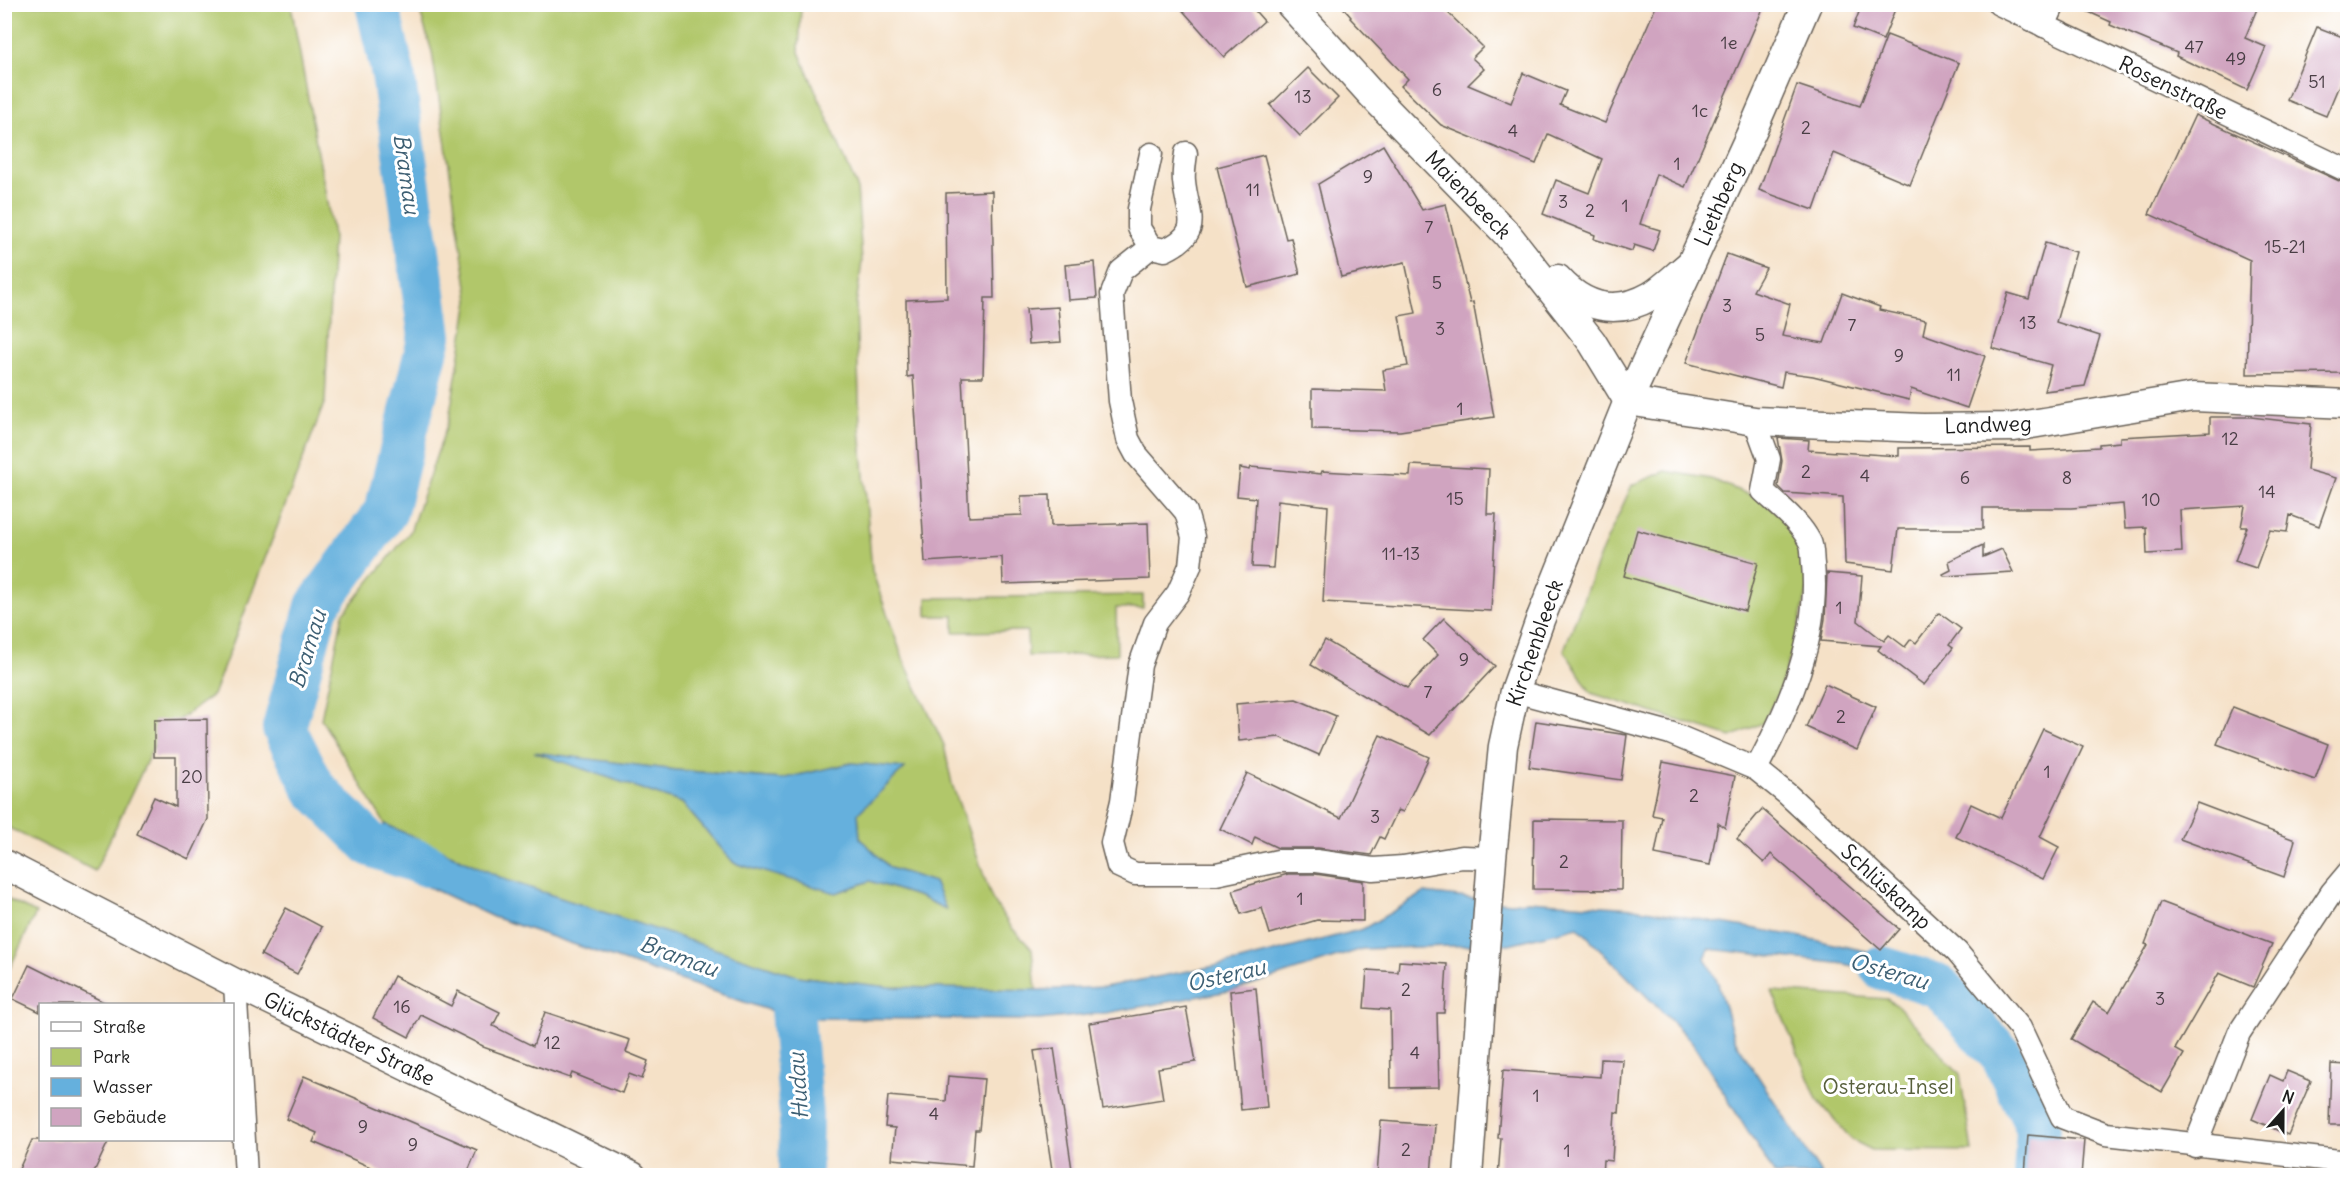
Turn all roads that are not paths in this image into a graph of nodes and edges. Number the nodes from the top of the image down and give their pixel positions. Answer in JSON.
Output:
{"nodes":[{"id":1,"x":1290,"y":4,"type":"edge"},
{"id":2,"x":1807,"y":4,"type":"edge"},
{"id":3,"x":1999,"y":4,"type":"edge"},
{"id":4,"x":2054,"y":4,"type":"edge"},
{"id":5,"x":2044,"y":26,"type":"junction"},
{"id":6,"x":1186,"y":153,"type":"dead end"},
{"id":7,"x":1151,"y":154,"type":"dead end"},
{"id":8,"x":2348,"y":171,"type":"edge"},
{"id":9,"x":1507,"y":234,"type":"junction"},
{"id":10,"x":1151,"y":247,"type":"junction"},
{"id":11,"x":1692,"y":263,"type":"junction"},
{"id":12,"x":1628,"y":401,"type":"junction"},
{"id":13,"x":2348,"y":404,"type":"edge"},
{"id":14,"x":1755,"y":421,"type":"junction"},
{"id":15,"x":1515,"y":691,"type":"junction"},
{"id":16,"x":1756,"y":770,"type":"junction"},
{"id":17,"x":1492,"y":858,"type":"junction"},
{"id":18,"x":4,"y":864,"type":"edge"},
{"id":19,"x":2348,"y":873,"type":"edge"},
{"id":20,"x":235,"y":984,"type":"junction"},
{"id":21,"x":2195,"y":1146,"type":"junction"},
{"id":22,"x":2348,"y":1162,"type":"edge"},
{"id":23,"x":1468,"y":1170,"type":"edge"},
{"id":24,"x":246,"y":1176,"type":"edge"},
{"id":25,"x":632,"y":1176,"type":"edge"}],
"edges":[{"from":1,"to":9,"type":"street","name":"Maienbeeck"},
{"from":2,"to":11,"type":"street","name":"Liethberg"},
{"from":3,"to":5,"type":"street","name":"Rosenstraße"},
{"from":4,"to":5,"type":"street"},
{"from":5,"to":8,"type":"street","name":"Rosenstraße"},
{"from":6,"to":10,"type":"street"},
{"from":7,"to":10,"type":"street"},
{"from":9,"to":11,"type":"street"},
{"from":9,"to":12,"type":"street","name":"Maienbeeck"},
{"from":10,"to":17,"type":"street"},
{"from":11,"to":12,"type":"street","name":"Liethberg"},
{"from":12,"to":14,"type":"street","name":"Landweg"},
{"from":12,"to":15,"type":"street","name":"Kirchenbleeck"},
{"from":13,"to":14,"type":"street","name":"Landweg"},
{"from":14,"to":16,"type":"street"},
{"from":15,"to":16,"type":"street","name":"Schlüskamp"},
{"from":15,"to":17,"type":"street","name":"Kirchenbleeck"},
{"from":16,"to":21,"type":"street","name":"Schlüskamp"},
{"from":17,"to":23,"type":"street","name":"Kirchenbleeck"},
{"from":18,"to":20,"type":"street","name":"Glückstädter Straße"},
{"from":19,"to":21,"type":"street"},
{"from":20,"to":24,"type":"street"},
{"from":20,"to":25,"type":"street","name":"Glückstädter Straße"},
{"from":21,"to":22,"type":"street","name":"Schlüskamp"}]}
